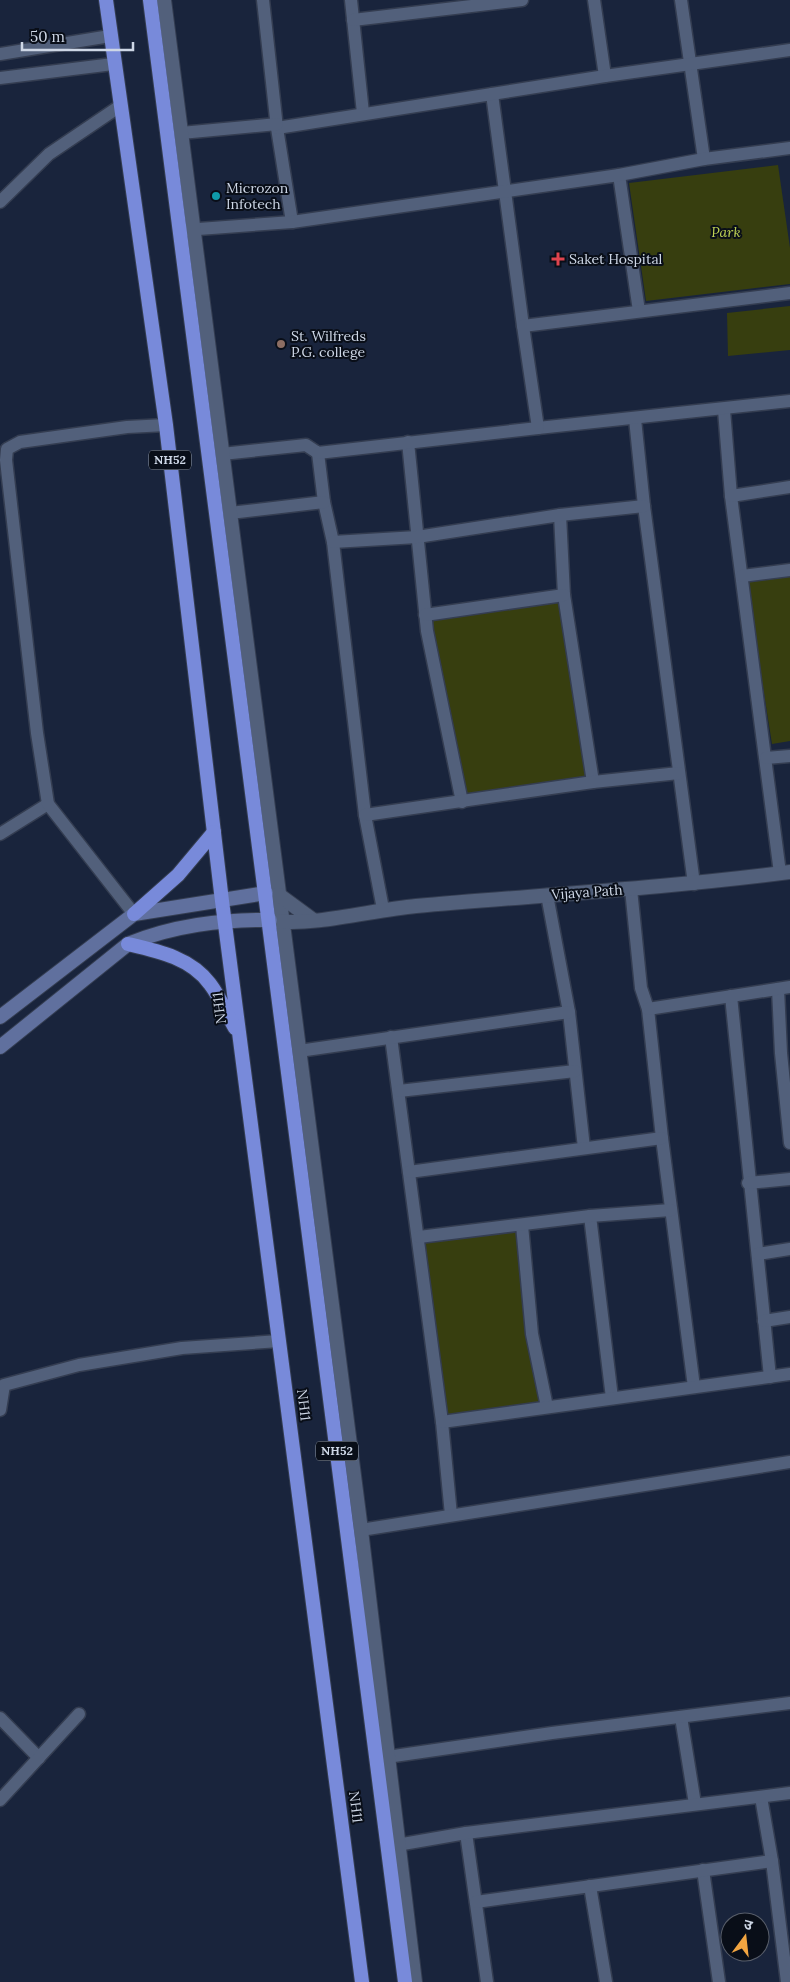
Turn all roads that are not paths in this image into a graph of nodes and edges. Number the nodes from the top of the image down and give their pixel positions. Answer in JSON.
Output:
{"nodes":[{"id":1,"x":106,"y":0,"type":"edge"},
{"id":2,"x":150,"y":0,"type":"edge"},
{"id":3,"x":164,"y":0,"type":"edge"},
{"id":4,"x":263,"y":0,"type":"edge"},
{"id":5,"x":351,"y":0,"type":"edge"},
{"id":6,"x":522,"y":0,"type":"edge"},
{"id":7,"x":594,"y":0,"type":"edge"},
{"id":8,"x":681,"y":0,"type":"edge"},
{"id":9,"x":500,"y":2,"type":"edge"},
{"id":10,"x":354,"y":20,"type":"junction"},
{"id":11,"x":110,"y":36,"type":"junction"},
{"id":12,"x":790,"y":50,"type":"edge"},
{"id":13,"x":0,"y":54,"type":"edge"},
{"id":14,"x":690,"y":63,"type":"junction"},
{"id":15,"x":113,"y":64,"type":"junction"},
{"id":16,"x":605,"y":76,"type":"junction"},
{"id":17,"x":0,"y":78,"type":"edge"},
{"id":18,"x":492,"y":94,"type":"junction"},
{"id":19,"x":120,"y":106,"type":"junction"},
{"id":20,"x":363,"y":113,"type":"junction"},
{"id":21,"x":277,"y":126,"type":"junction"},
{"id":22,"x":182,"y":133,"type":"junction"},
{"id":23,"x":790,"y":148,"type":"edge"},
{"id":24,"x":704,"y":159,"type":"junction"},
{"id":25,"x":619,"y":175,"type":"junction"},
{"id":26,"x":503,"y":191,"type":"junction"},
{"id":27,"x":0,"y":202,"type":"edge"},
{"id":28,"x":292,"y":222,"type":"junction"},
{"id":29,"x":187,"y":230,"type":"junction"},
{"id":30,"x":790,"y":293,"type":"edge"},
{"id":31,"x":639,"y":311,"type":"junction"},
{"id":32,"x":523,"y":326,"type":"junction"},
{"id":33,"x":790,"y":400,"type":"edge"},
{"id":34,"x":724,"y":410,"type":"junction"},
{"id":35,"x":635,"y":419,"type":"junction"},
{"id":36,"x":166,"y":426,"type":"junction"},
{"id":37,"x":538,"y":428,"type":"junction"},
{"id":38,"x":408,"y":442,"type":"junction"},
{"id":39,"x":318,"y":453,"type":"junction"},
{"id":40,"x":222,"y":454,"type":"junction"},
{"id":41,"x":790,"y":487,"type":"edge"},
{"id":42,"x":730,"y":496,"type":"junction"},
{"id":43,"x":4,"y":499,"type":"edge"},
{"id":44,"x":324,"y":502,"type":"junction"},
{"id":45,"x":644,"y":506,"type":"junction"},
{"id":46,"x":230,"y":513,"type":"junction"},
{"id":47,"x":560,"y":515,"type":"junction"},
{"id":48,"x":417,"y":537,"type":"junction"},
{"id":49,"x":333,"y":542,"type":"junction"},
{"id":50,"x":790,"y":570,"type":"edge"},
{"id":51,"x":742,"y":576,"type":"junction"},
{"id":52,"x":564,"y":595,"type":"junction"},
{"id":53,"x":425,"y":615,"type":"junction"},
{"id":54,"x":790,"y":756,"type":"edge"},
{"id":55,"x":766,"y":758,"type":"junction"},
{"id":56,"x":679,"y":773,"type":"junction"},
{"id":57,"x":594,"y":782,"type":"junction"},
{"id":58,"x":462,"y":802,"type":"junction"},
{"id":59,"x":48,"y":804,"type":"junction"},
{"id":60,"x":365,"y":815,"type":"junction"},
{"id":61,"x":214,"y":832,"type":"junction"},
{"id":62,"x":0,"y":834,"type":"edge"},
{"id":63,"x":785,"y":872,"type":"edge"},
{"id":64,"x":694,"y":884,"type":"junction"},
{"id":65,"x":631,"y":888,"type":"junction"},
{"id":66,"x":273,"y":894,"type":"junction"},
{"id":67,"x":547,"y":895,"type":"junction"},
{"id":68,"x":222,"y":901,"type":"junction"},
{"id":69,"x":383,"y":909,"type":"junction"},
{"id":70,"x":134,"y":914,"type":"junction"},
{"id":71,"x":313,"y":920,"type":"junction"},
{"id":72,"x":276,"y":921,"type":"junction"},
{"id":73,"x":226,"y":922,"type":"junction"},
{"id":74,"x":128,"y":944,"type":"junction"},
{"id":75,"x":784,"y":988,"type":"edge"},
{"id":76,"x":731,"y":996,"type":"junction"},
{"id":77,"x":648,"y":1009,"type":"junction"},
{"id":78,"x":568,"y":1012,"type":"junction"},
{"id":79,"x":0,"y":1017,"type":"edge"},
{"id":80,"x":239,"y":1036,"type":"junction"},
{"id":81,"x":391,"y":1037,"type":"junction"},
{"id":82,"x":0,"y":1047,"type":"edge"},
{"id":83,"x":299,"y":1051,"type":"junction"},
{"id":84,"x":786,"y":1053,"type":"edge"},
{"id":85,"x":575,"y":1071,"type":"junction"},
{"id":86,"x":399,"y":1091,"type":"junction"},
{"id":87,"x":662,"y":1138,"type":"junction"},
{"id":88,"x":790,"y":1143,"type":"edge"},
{"id":89,"x":584,"y":1148,"type":"junction"},
{"id":90,"x":409,"y":1172,"type":"junction"},
{"id":91,"x":790,"y":1180,"type":"edge"},
{"id":92,"x":748,"y":1183,"type":"junction"},
{"id":93,"x":671,"y":1210,"type":"junction"},
{"id":94,"x":590,"y":1216,"type":"junction"},
{"id":95,"x":522,"y":1225,"type":"junction"},
{"id":96,"x":418,"y":1237,"type":"junction"},
{"id":97,"x":790,"y":1249,"type":"edge"},
{"id":98,"x":758,"y":1254,"type":"junction"},
{"id":99,"x":790,"y":1317,"type":"edge"},
{"id":100,"x":764,"y":1320,"type":"junction"},
{"id":101,"x":279,"y":1341,"type":"junction"},
{"id":102,"x":790,"y":1374,"type":"edge"},
{"id":103,"x":770,"y":1377,"type":"junction"},
{"id":104,"x":2,"y":1383,"type":"edge"},
{"id":105,"x":694,"y":1387,"type":"junction"},
{"id":106,"x":612,"y":1398,"type":"junction"},
{"id":107,"x":547,"y":1407,"type":"junction"},
{"id":108,"x":0,"y":1410,"type":"edge"},
{"id":109,"x":442,"y":1422,"type":"junction"},
{"id":110,"x":790,"y":1462,"type":"edge"},
{"id":111,"x":451,"y":1515,"type":"junction"},
{"id":112,"x":361,"y":1530,"type":"junction"},
{"id":113,"x":790,"y":1703,"type":"edge"},
{"id":114,"x":79,"y":1714,"type":"dead end"},
{"id":115,"x":681,"y":1717,"type":"junction"},
{"id":116,"x":0,"y":1718,"type":"edge"},
{"id":117,"x":387,"y":1757,"type":"junction"},
{"id":118,"x":39,"y":1758,"type":"junction"},
{"id":119,"x":790,"y":1793,"type":"edge"},
{"id":120,"x":761,"y":1797,"type":"junction"},
{"id":121,"x":0,"y":1800,"type":"edge"},
{"id":122,"x":695,"y":1804,"type":"junction"},
{"id":123,"x":466,"y":1833,"type":"junction"},
{"id":124,"x":397,"y":1845,"type":"junction"},
{"id":125,"x":772,"y":1861,"type":"junction"},
{"id":126,"x":704,"y":1870,"type":"junction"},
{"id":127,"x":590,"y":1886,"type":"junction"},
{"id":128,"x":476,"y":1902,"type":"junction"},
{"id":129,"x":788,"y":1975,"type":"edge"},
{"id":130,"x":362,"y":1982,"type":"edge"},
{"id":131,"x":405,"y":1982,"type":"edge"},
{"id":132,"x":415,"y":1982,"type":"edge"},
{"id":133,"x":487,"y":1982,"type":"edge"},
{"id":134,"x":606,"y":1982,"type":"edge"},
{"id":135,"x":719,"y":1982,"type":"edge"}],
"edges":[{"from":1,"to":11,"type":"highway","number":"NH52"},
{"from":2,"to":29,"type":"highway","number":"NH52"},
{"from":3,"to":22,"type":"street"},
{"from":4,"to":21,"type":"street"},
{"from":5,"to":10,"type":"street"},
{"from":6,"to":9,"type":"street"},
{"from":7,"to":16,"type":"street"},
{"from":8,"to":14,"type":"street"},
{"from":9,"to":10,"type":"street"},
{"from":10,"to":20,"type":"street"},
{"from":11,"to":13,"type":"street"},
{"from":11,"to":15,"type":"highway","number":"NH52"},
{"from":12,"to":14,"type":"street"},
{"from":14,"to":16,"type":"street"},
{"from":14,"to":24,"type":"street"},
{"from":15,"to":17,"type":"street"},
{"from":15,"to":19,"type":"highway","number":"NH52"},
{"from":16,"to":18,"type":"street"},
{"from":18,"to":20,"type":"street"},
{"from":18,"to":26,"type":"street"},
{"from":19,"to":27,"type":"street"},
{"from":19,"to":36,"type":"highway","number":"NH52"},
{"from":20,"to":21,"type":"street"},
{"from":21,"to":22,"type":"street"},
{"from":21,"to":28,"type":"street"},
{"from":22,"to":29,"type":"street"},
{"from":23,"to":24,"type":"street"},
{"from":24,"to":25,"type":"street"},
{"from":25,"to":26,"type":"street"},
{"from":25,"to":31,"type":"street"},
{"from":26,"to":28,"type":"street"},
{"from":26,"to":32,"type":"street"},
{"from":28,"to":29,"type":"street"},
{"from":29,"to":40,"type":"street"},
{"from":29,"to":66,"type":"highway","number":"NH52"},
{"from":30,"to":31,"type":"street"},
{"from":31,"to":32,"type":"street"},
{"from":32,"to":37,"type":"street"},
{"from":33,"to":34,"type":"street"},
{"from":34,"to":35,"type":"street"},
{"from":34,"to":42,"type":"street"},
{"from":35,"to":37,"type":"street"},
{"from":35,"to":45,"type":"street"},
{"from":36,"to":43,"type":"street"},
{"from":36,"to":61,"type":"highway","number":"NH52"},
{"from":37,"to":38,"type":"street"},
{"from":38,"to":39,"type":"street"},
{"from":38,"to":48,"type":"street"},
{"from":39,"to":40,"type":"street"},
{"from":39,"to":44,"type":"street"},
{"from":40,"to":46,"type":"street"},
{"from":41,"to":42,"type":"street"},
{"from":42,"to":51,"type":"street"},
{"from":43,"to":59,"type":"street"},
{"from":44,"to":46,"type":"street"},
{"from":44,"to":49,"type":"street"},
{"from":45,"to":47,"type":"street"},
{"from":45,"to":56,"type":"street"},
{"from":46,"to":66,"type":"street"},
{"from":47,"to":48,"type":"street"},
{"from":47,"to":52,"type":"street"},
{"from":48,"to":49,"type":"street"},
{"from":48,"to":53,"type":"street"},
{"from":49,"to":60,"type":"street"},
{"from":50,"to":51,"type":"street"},
{"from":51,"to":55,"type":"street"},
{"from":52,"to":53,"type":"street"},
{"from":52,"to":57,"type":"street"},
{"from":53,"to":58,"type":"street"},
{"from":54,"to":55,"type":"street"},
{"from":55,"to":63,"type":"street"},
{"from":56,"to":57,"type":"street"},
{"from":56,"to":64,"type":"street"},
{"from":57,"to":58,"type":"street"},
{"from":58,"to":60,"type":"street"},
{"from":59,"to":62,"type":"street"},
{"from":59,"to":70,"type":"street"},
{"from":60,"to":69,"type":"street"},
{"from":61,"to":68,"type":"highway","number":"NH52"},
{"from":61,"to":70,"type":"highway"},
{"from":63,"to":64,"type":"street","name":"Vijaya Path"},
{"from":64,"to":65,"type":"street","name":"Vijaya Path"},
{"from":65,"to":67,"type":"street","name":"Vijaya Path"},
{"from":65,"to":77,"type":"street"},
{"from":66,"to":68,"type":"main road"},
{"from":66,"to":71,"type":"street"},
{"from":66,"to":72,"type":"highway","number":"NH52"},
{"from":67,"to":69,"type":"street","name":"Vijaya Path"},
{"from":67,"to":78,"type":"street"},
{"from":68,"to":70,"type":"main road"},
{"from":68,"to":73,"type":"highway","number":"NH52"},
{"from":69,"to":71,"type":"street","name":"Vijaya Path"},
{"from":70,"to":79,"type":"main road"},
{"from":71,"to":72,"type":"street","name":"Vijaya Path"},
{"from":72,"to":73,"type":"main road"},
{"from":72,"to":83,"type":"street"},
{"from":72,"to":131,"type":"highway","number":"NH52"},
{"from":73,"to":74,"type":"main road"},
{"from":73,"to":80,"type":"highway","name":"NH11","number":"NH52"},
{"from":74,"to":80,"type":"highway"},
{"from":74,"to":82,"type":"main road"},
{"from":75,"to":76,"type":"street"},
{"from":75,"to":84,"type":"street"},
{"from":76,"to":77,"type":"street"},
{"from":76,"to":92,"type":"street"},
{"from":77,"to":87,"type":"street"},
{"from":78,"to":81,"type":"street"},
{"from":78,"to":85,"type":"street"},
{"from":80,"to":101,"type":"highway","name":"NH11","number":"NH52"},
{"from":81,"to":83,"type":"street"},
{"from":81,"to":86,"type":"street"},
{"from":83,"to":112,"type":"street"},
{"from":84,"to":88,"type":"street"},
{"from":85,"to":86,"type":"street"},
{"from":85,"to":89,"type":"street"},
{"from":86,"to":90,"type":"street"},
{"from":87,"to":89,"type":"street"},
{"from":87,"to":93,"type":"street"},
{"from":89,"to":90,"type":"street"},
{"from":90,"to":96,"type":"street"},
{"from":91,"to":92,"type":"street"},
{"from":92,"to":98,"type":"street"},
{"from":93,"to":94,"type":"street"},
{"from":93,"to":105,"type":"street"},
{"from":94,"to":95,"type":"street"},
{"from":94,"to":106,"type":"street"},
{"from":95,"to":96,"type":"street"},
{"from":95,"to":107,"type":"street"},
{"from":96,"to":109,"type":"street"},
{"from":97,"to":98,"type":"street"},
{"from":98,"to":100,"type":"street"},
{"from":99,"to":100,"type":"street"},
{"from":100,"to":103,"type":"street"},
{"from":101,"to":104,"type":"street"},
{"from":101,"to":130,"type":"highway","name":"NH11","number":"NH52"},
{"from":102,"to":103,"type":"street"},
{"from":103,"to":105,"type":"street"},
{"from":104,"to":108,"type":"street"},
{"from":105,"to":106,"type":"street"},
{"from":106,"to":107,"type":"street"},
{"from":107,"to":109,"type":"street"},
{"from":109,"to":111,"type":"street"},
{"from":110,"to":111,"type":"street"},
{"from":111,"to":112,"type":"street"},
{"from":112,"to":117,"type":"street"},
{"from":113,"to":115,"type":"street"},
{"from":114,"to":118,"type":"street"},
{"from":115,"to":117,"type":"street"},
{"from":115,"to":122,"type":"street"},
{"from":116,"to":118,"type":"street"},
{"from":117,"to":124,"type":"street"},
{"from":118,"to":121,"type":"street"},
{"from":119,"to":120,"type":"street"},
{"from":120,"to":122,"type":"street"},
{"from":120,"to":125,"type":"street"},
{"from":122,"to":123,"type":"street"},
{"from":123,"to":124,"type":"street"},
{"from":123,"to":128,"type":"street"},
{"from":124,"to":132,"type":"street"},
{"from":125,"to":126,"type":"street"},
{"from":125,"to":129,"type":"street"},
{"from":126,"to":127,"type":"street"},
{"from":126,"to":135,"type":"street"},
{"from":127,"to":128,"type":"street"},
{"from":127,"to":134,"type":"street"},
{"from":128,"to":133,"type":"street"}]}
